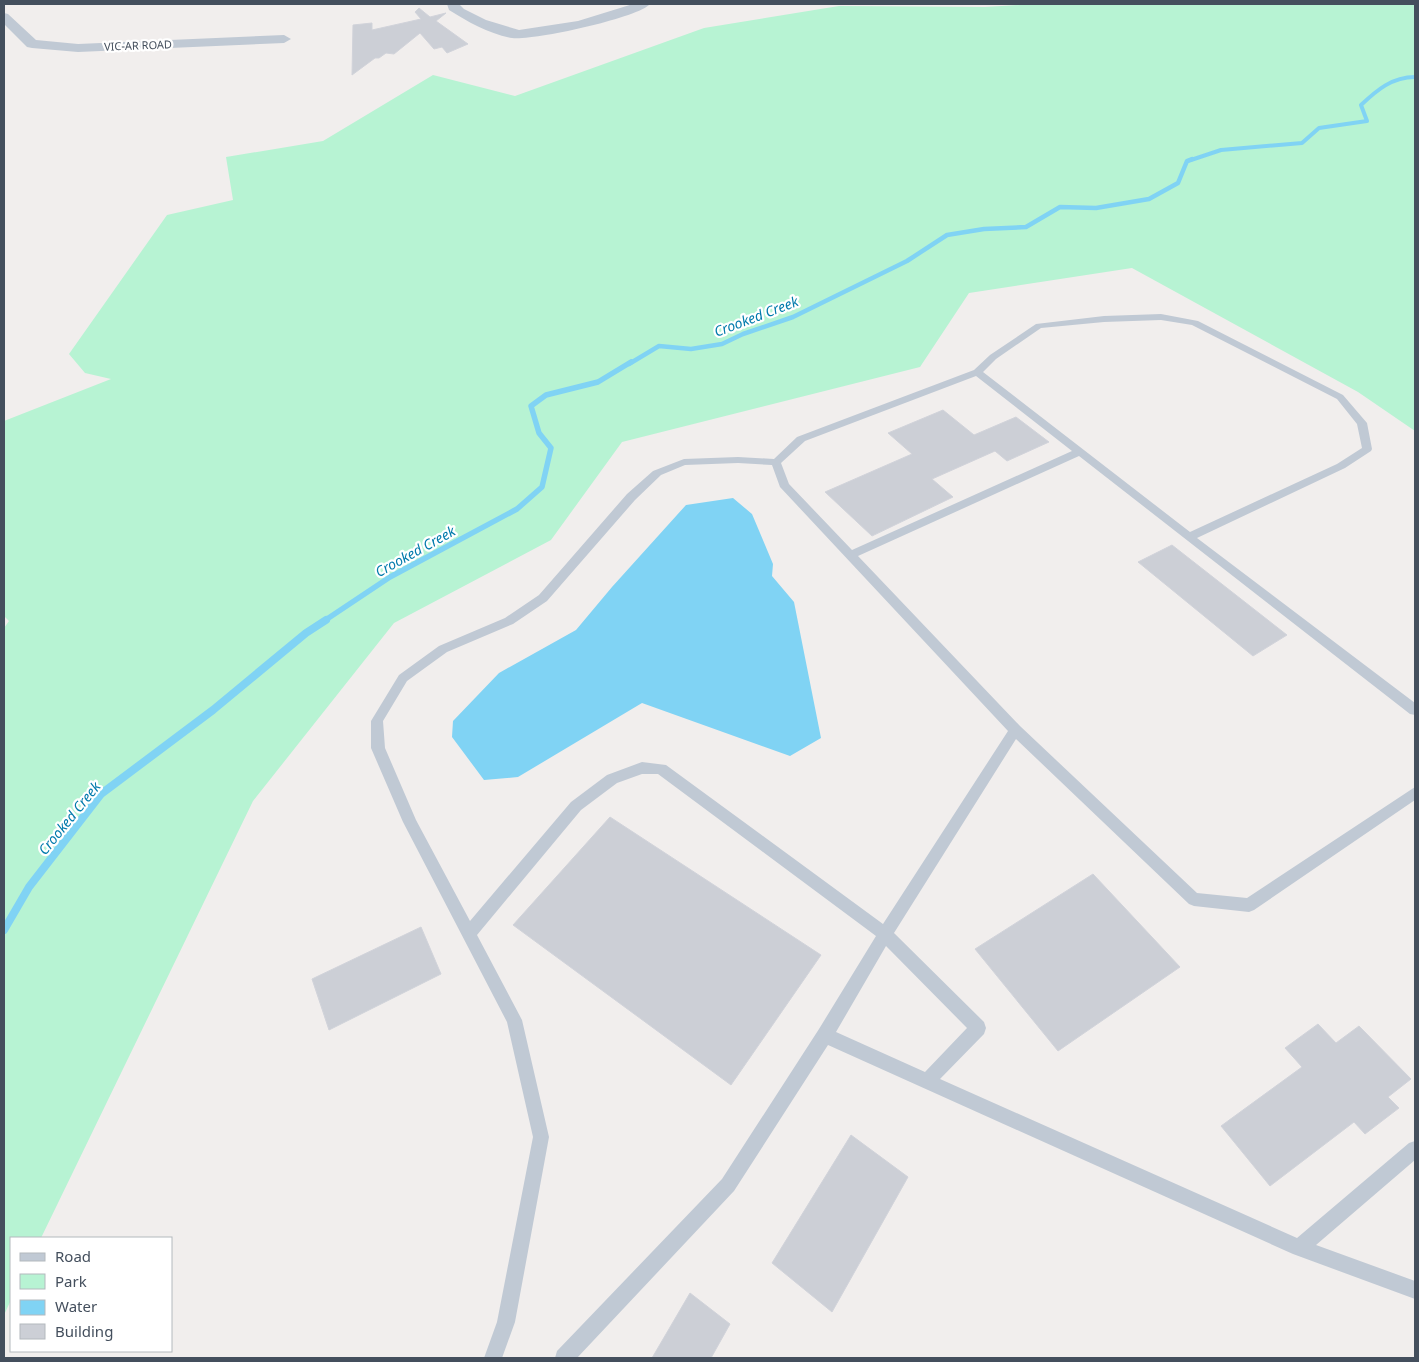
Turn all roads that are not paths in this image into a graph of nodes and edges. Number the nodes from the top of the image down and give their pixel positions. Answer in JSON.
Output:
{"nodes":[{"id":1,"x":452,"y":4,"type":"edge"},
{"id":2,"x":644,"y":4,"type":"edge"},
{"id":3,"x":4,"y":17,"type":"edge"},
{"id":4,"x":284,"y":39,"type":"dead end"},
{"id":5,"x":977,"y":372,"type":"junction"},
{"id":6,"x":1080,"y":452,"type":"junction"},
{"id":7,"x":776,"y":462,"type":"junction"},
{"id":8,"x":1189,"y":537,"type":"junction"},
{"id":9,"x":850,"y":555,"type":"junction"},
{"id":10,"x":1415,"y":710,"type":"edge"},
{"id":11,"x":1015,"y":730,"type":"junction"},
{"id":12,"x":1415,"y":793,"type":"edge"},
{"id":13,"x":469,"y":934,"type":"junction"},
{"id":14,"x":885,"y":934,"type":"junction"},
{"id":15,"x":826,"y":1035,"type":"junction"},
{"id":16,"x":927,"y":1081,"type":"junction"},
{"id":17,"x":1415,"y":1149,"type":"edge"},
{"id":18,"x":1299,"y":1248,"type":"junction"},
{"id":19,"x":1415,"y":1290,"type":"edge"},
{"id":20,"x":493,"y":1358,"type":"edge"},
{"id":21,"x":564,"y":1358,"type":"edge"}],
"edges":[{"from":1,"to":2,"type":"street"},
{"from":3,"to":4,"type":"street","name":"VIC-AR ROAD"},
{"from":5,"to":6,"type":"lane"},
{"from":5,"to":7,"type":"lane"},
{"from":5,"to":8,"type":"lane"},
{"from":6,"to":8,"type":"lane"},
{"from":6,"to":9,"type":"lane"},
{"from":7,"to":9,"type":"lane"},
{"from":7,"to":13,"type":"lane"},
{"from":8,"to":10,"type":"lane"},
{"from":9,"to":11,"type":"lane"},
{"from":11,"to":12,"type":"lane"},
{"from":11,"to":14,"type":"lane"},
{"from":13,"to":14,"type":"lane"},
{"from":13,"to":20,"type":"lane"},
{"from":14,"to":15,"type":"lane"},
{"from":14,"to":16,"type":"lane"},
{"from":15,"to":16,"type":"lane"},
{"from":15,"to":21,"type":"lane"},
{"from":16,"to":18,"type":"lane"},
{"from":17,"to":18,"type":"lane"},
{"from":18,"to":19,"type":"lane"}]}
